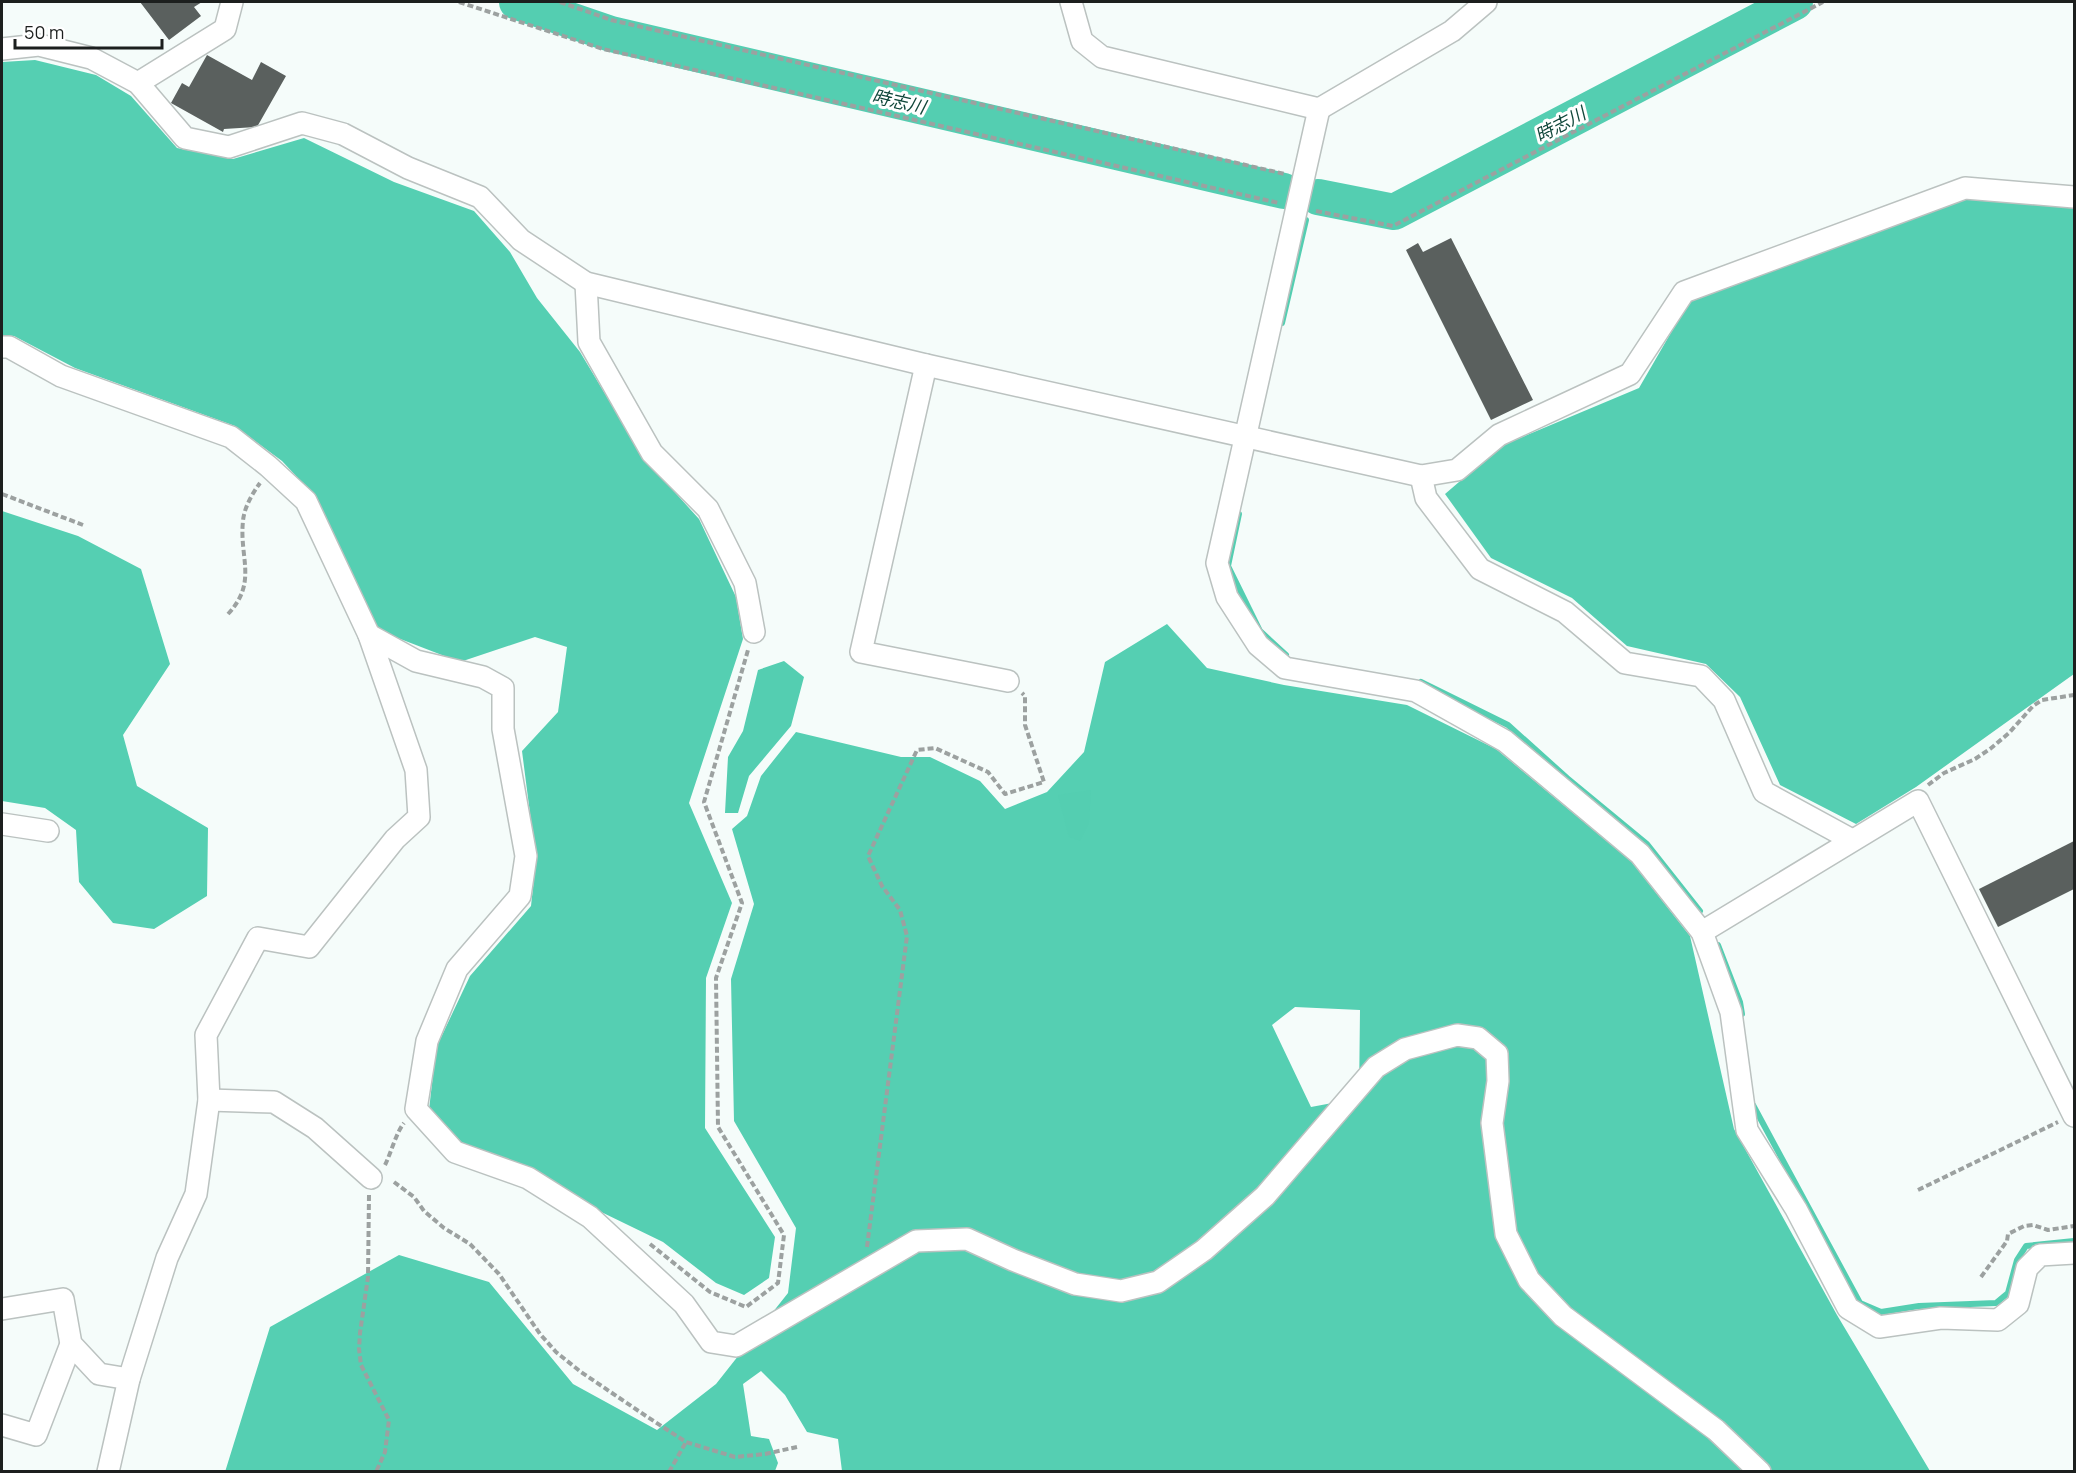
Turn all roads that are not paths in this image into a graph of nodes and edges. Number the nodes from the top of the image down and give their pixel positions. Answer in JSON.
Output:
{"nodes":[{"id":1,"x":232,"y":2,"type":"edge"},
{"id":2,"x":1071,"y":2,"type":"edge"},
{"id":3,"x":1486,"y":2,"type":"edge"},
{"id":4,"x":2,"y":49,"type":"edge"},
{"id":5,"x":138,"y":83,"type":"junction"},
{"id":6,"x":1319,"y":109,"type":"junction"},
{"id":7,"x":2074,"y":197,"type":"edge"},
{"id":8,"x":586,"y":283,"type":"junction"},
{"id":9,"x":2,"y":346,"type":"edge"},
{"id":10,"x":926,"y":365,"type":"junction"},
{"id":11,"x":1245,"y":436,"type":"junction"},
{"id":12,"x":1421,"y":476,"type":"junction"},
{"id":13,"x":754,"y":632,"type":"road end"},
{"id":14,"x":369,"y":635,"type":"junction"},
{"id":15,"x":1008,"y":681,"type":"road end"},
{"id":16,"x":2,"y":824,"type":"edge"},
{"id":17,"x":48,"y":831,"type":"dead end"},
{"id":18,"x":1852,"y":840,"type":"junction"},
{"id":19,"x":1702,"y":932,"type":"junction"},
{"id":20,"x":209,"y":1100,"type":"junction"},
{"id":21,"x":2074,"y":1115,"type":"edge"},
{"id":22,"x":370,"y":1178,"type":"road end"},
{"id":23,"x":2074,"y":1253,"type":"edge"},
{"id":24,"x":2,"y":1309,"type":"edge"},
{"id":25,"x":71,"y":1344,"type":"junction"},
{"id":26,"x":129,"y":1379,"type":"junction"},
{"id":27,"x":2,"y":1425,"type":"edge"},
{"id":28,"x":108,"y":1472,"type":"edge"},
{"id":29,"x":1760,"y":1472,"type":"edge"}],
"edges":[{"from":1,"to":5,"type":"street"},
{"from":2,"to":6,"type":"street"},
{"from":3,"to":6,"type":"street"},
{"from":4,"to":5,"type":"street"},
{"from":5,"to":8,"type":"street"},
{"from":6,"to":11,"type":"street"},
{"from":7,"to":12,"type":"street"},
{"from":8,"to":10,"type":"street"},
{"from":8,"to":13,"type":"street"},
{"from":9,"to":14,"type":"street"},
{"from":10,"to":11,"type":"street"},
{"from":10,"to":15,"type":"street"},
{"from":11,"to":12,"type":"street"},
{"from":11,"to":19,"type":"street"},
{"from":12,"to":18,"type":"street"},
{"from":14,"to":20,"type":"street"},
{"from":14,"to":29,"type":"street"},
{"from":16,"to":17,"type":"street"},
{"from":18,"to":19,"type":"street"},
{"from":18,"to":21,"type":"street"},
{"from":19,"to":23,"type":"street"},
{"from":20,"to":22,"type":"street"},
{"from":20,"to":26,"type":"street"},
{"from":24,"to":25,"type":"street"},
{"from":25,"to":26,"type":"street"},
{"from":25,"to":27,"type":"street"},
{"from":26,"to":28,"type":"street"}]}
